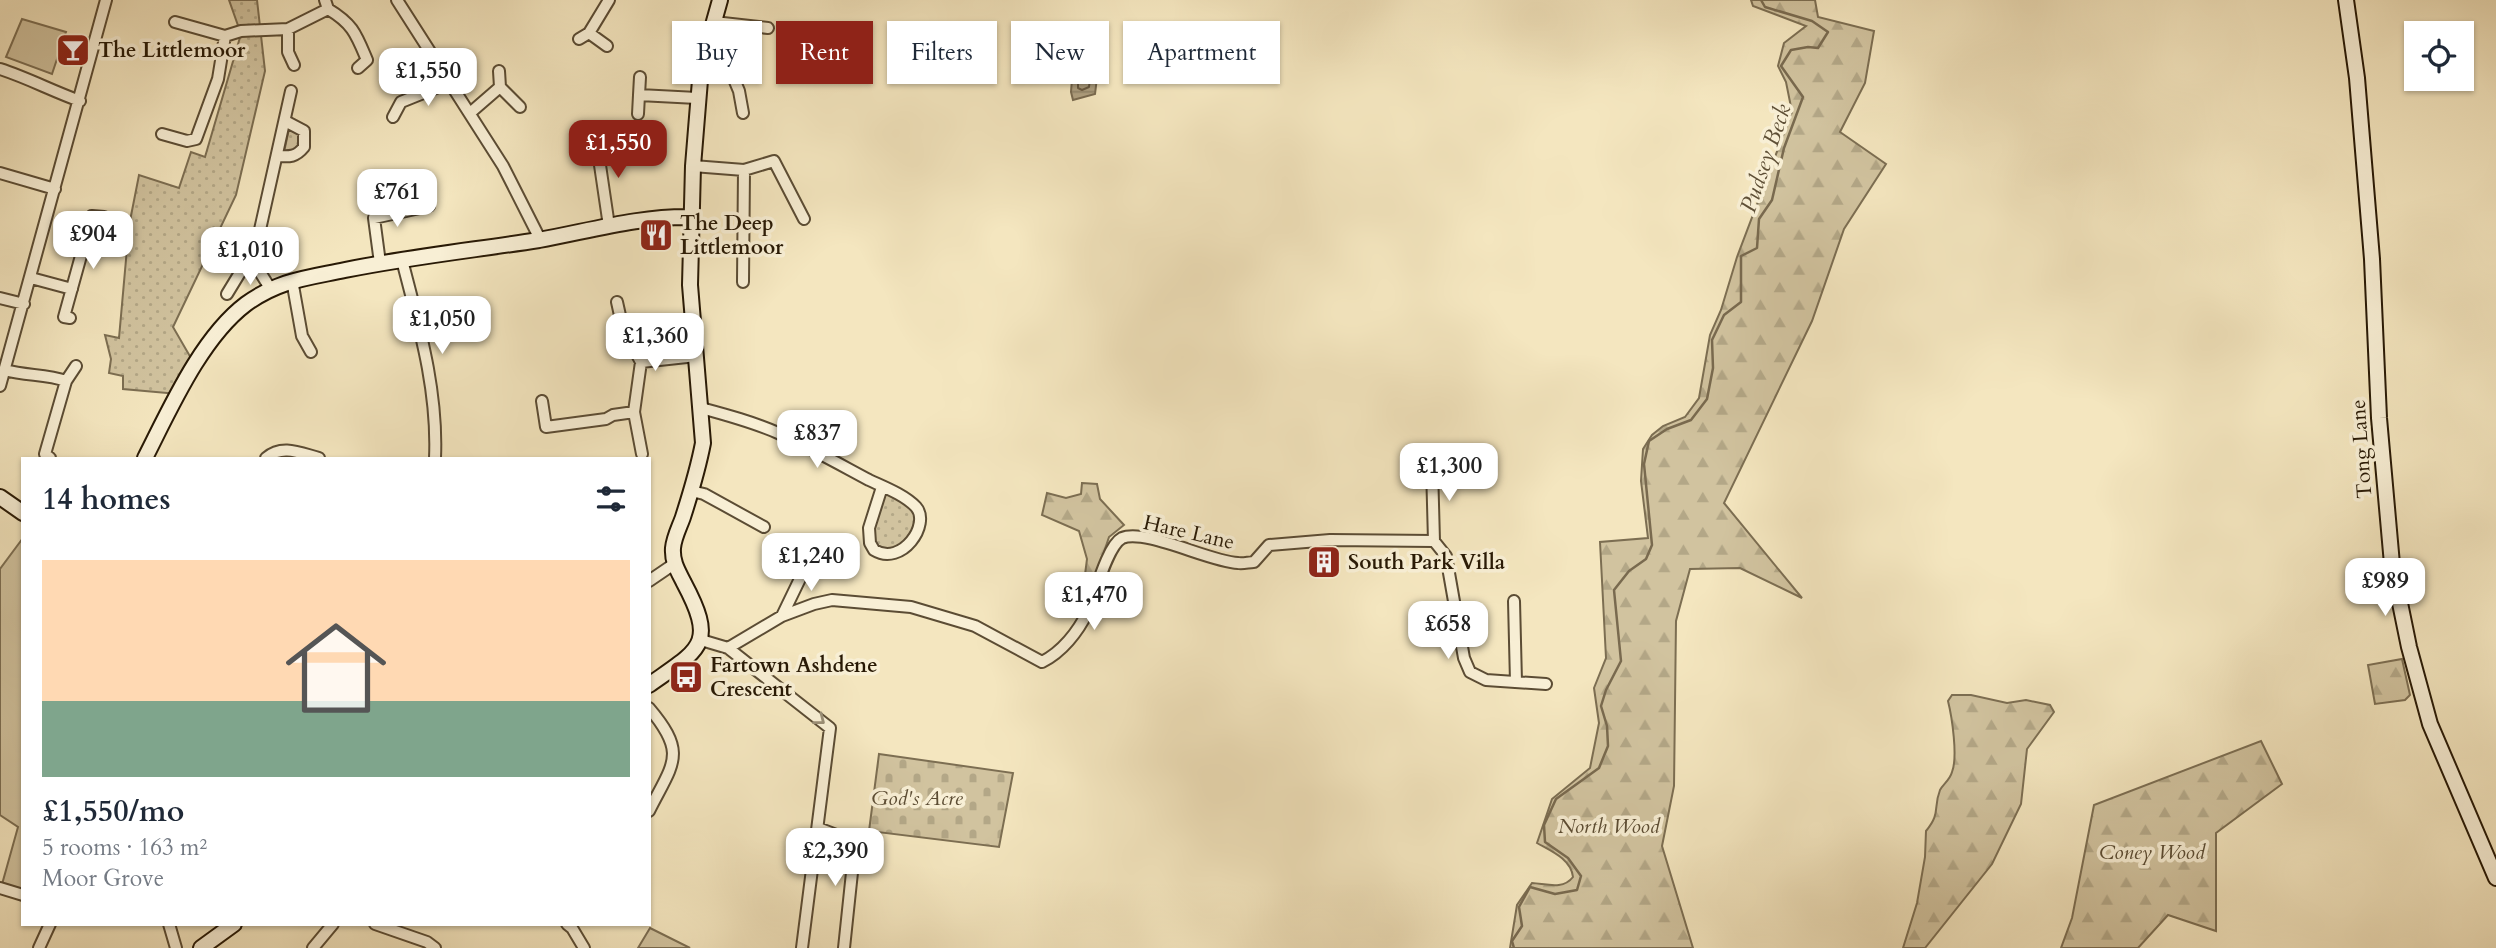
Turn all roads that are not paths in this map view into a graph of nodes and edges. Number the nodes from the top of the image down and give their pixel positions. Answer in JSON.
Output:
{"nodes":[{"id":1,"x":106,"y":0,"type":"edge"},
{"id":2,"x":609,"y":0,"type":"edge"},
{"id":3,"x":720,"y":0,"type":"edge"},
{"id":4,"x":2346,"y":0,"type":"edge"},
{"id":5,"x":403,"y":2,"type":"edge"},
{"id":6,"x":327,"y":4,"type":"edge"},
{"id":7,"x":714,"y":21,"type":"edge"},
{"id":8,"x":175,"y":22,"type":"dead end"},
{"id":9,"x":762,"y":28,"type":"edge"},
{"id":10,"x":288,"y":29,"type":"junction"},
{"id":11,"x":768,"y":29,"type":"dead end"},
{"id":12,"x":225,"y":36,"type":"junction"},
{"id":13,"x":607,"y":46,"type":"dead end"},
{"id":14,"x":368,"y":62,"type":"dead end"},
{"id":15,"x":293,"y":65,"type":"dead end"},
{"id":16,"x":0,"y":69,"type":"edge"},
{"id":17,"x":499,"y":71,"type":"dead end"},
{"id":18,"x":640,"y":77,"type":"dead end"},
{"id":19,"x":448,"y":83,"type":"junction"},
{"id":20,"x":705,"y":84,"type":"edge"},
{"id":21,"x":736,"y":84,"type":"edge"},
{"id":22,"x":500,"y":87,"type":"junction"},
{"id":23,"x":291,"y":91,"type":"dead end"},
{"id":24,"x":639,"y":95,"type":"junction"},
{"id":25,"x":697,"y":98,"type":"junction"},
{"id":26,"x":80,"y":101,"type":"junction"},
{"id":27,"x":520,"y":107,"type":"dead end"},
{"id":28,"x":470,"y":113,"type":"junction"},
{"id":29,"x":743,"y":113,"type":"dead end"},
{"id":30,"x":638,"y":114,"type":"dead end"},
{"id":31,"x":393,"y":117,"type":"dead end"},
{"id":32,"x":285,"y":121,"type":"junction"},
{"id":33,"x":162,"y":134,"type":"dead end"},
{"id":34,"x":596,"y":138,"type":"dead end"},
{"id":35,"x":277,"y":156,"type":"junction"},
{"id":36,"x":692,"y":166,"type":"junction"},
{"id":37,"x":744,"y":170,"type":"junction"},
{"id":38,"x":0,"y":173,"type":"edge"},
{"id":39,"x":55,"y":189,"type":"junction"},
{"id":40,"x":429,"y":206,"type":"dead end"},
{"id":41,"x":104,"y":217,"type":"dead end"},
{"id":42,"x":691,"y":217,"type":"junction"},
{"id":43,"x":804,"y":219,"type":"dead end"},
{"id":44,"x":609,"y":226,"type":"junction"},
{"id":45,"x":540,"y":239,"type":"junction"},
{"id":46,"x":402,"y":260,"type":"junction"},
{"id":47,"x":253,"y":261,"type":"junction"},
{"id":48,"x":380,"y":263,"type":"junction"},
{"id":49,"x":31,"y":278,"type":"junction"},
{"id":50,"x":292,"y":280,"type":"junction"},
{"id":51,"x":743,"y":282,"type":"dead end"},
{"id":52,"x":270,"y":288,"type":"junction"},
{"id":53,"x":72,"y":289,"type":"junction"},
{"id":54,"x":227,"y":294,"type":"dead end"},
{"id":55,"x":0,"y":298,"type":"edge"},
{"id":56,"x":617,"y":302,"type":"dead end"},
{"id":57,"x":24,"y":304,"type":"junction"},
{"id":58,"x":70,"y":318,"type":"dead end"},
{"id":59,"x":311,"y":352,"type":"dead end"},
{"id":60,"x":696,"y":356,"type":"junction"},
{"id":61,"x":641,"y":362,"type":"junction"},
{"id":62,"x":76,"y":366,"type":"dead end"},
{"id":63,"x":5,"y":370,"type":"junction"},
{"id":64,"x":66,"y":381,"type":"junction"},
{"id":65,"x":0,"y":386,"type":"edge"},
{"id":66,"x":542,"y":401,"type":"dead end"},
{"id":67,"x":701,"y":408,"type":"junction"},
{"id":68,"x":635,"y":412,"type":"junction"},
{"id":69,"x":642,"y":454,"type":"dead end"},
{"id":70,"x":49,"y":457,"type":"edge"},
{"id":71,"x":146,"y":457,"type":"edge"},
{"id":72,"x":267,"y":457,"type":"edge"},
{"id":73,"x":315,"y":457,"type":"edge"},
{"id":74,"x":435,"y":457,"type":"edge"},
{"id":75,"x":1432,"y":467,"type":"dead end"},
{"id":76,"x":883,"y":487,"type":"junction"},
{"id":77,"x":691,"y":491,"type":"junction"},
{"id":78,"x":2,"y":502,"type":"edge"},
{"id":79,"x":21,"y":512,"type":"edge"},
{"id":80,"x":764,"y":527,"type":"dead end"},
{"id":81,"x":1434,"y":541,"type":"junction"},
{"id":82,"x":811,"y":556,"type":"dead end"},
{"id":83,"x":674,"y":564,"type":"junction"},
{"id":84,"x":651,"y":580,"type":"edge"},
{"id":85,"x":1514,"y":601,"type":"dead end"},
{"id":86,"x":782,"y":616,"type":"junction"},
{"id":87,"x":701,"y":640,"type":"junction"},
{"id":88,"x":727,"y":648,"type":"junction"},
{"id":89,"x":1516,"y":682,"type":"junction"},
{"id":90,"x":651,"y":684,"type":"edge"},
{"id":91,"x":1546,"y":684,"type":"dead end"},
{"id":92,"x":651,"y":710,"type":"edge"},
{"id":93,"x":651,"y":807,"type":"edge"},
{"id":94,"x":818,"y":828,"type":"junction"},
{"id":95,"x":2496,"y":878,"type":"edge"},
{"id":96,"x":0,"y":887,"type":"edge"},
{"id":97,"x":21,"y":894,"type":"edge"},
{"id":98,"x":49,"y":926,"type":"edge"},
{"id":99,"x":170,"y":926,"type":"edge"},
{"id":100,"x":231,"y":926,"type":"edge"},
{"id":101,"x":331,"y":926,"type":"edge"},
{"id":102,"x":381,"y":926,"type":"edge"},
{"id":103,"x":573,"y":926,"type":"edge"},
{"id":104,"x":39,"y":948,"type":"edge"},
{"id":105,"x":176,"y":948,"type":"edge"},
{"id":106,"x":201,"y":948,"type":"edge"},
{"id":107,"x":313,"y":948,"type":"edge"},
{"id":108,"x":435,"y":948,"type":"edge"},
{"id":109,"x":584,"y":948,"type":"edge"},
{"id":110,"x":802,"y":948,"type":"edge"},
{"id":111,"x":844,"y":948,"type":"edge"}],
"edges":[{"from":1,"to":26,"type":"street"},
{"from":2,"to":13,"type":"street"},
{"from":3,"to":7,"type":"street"},
{"from":4,"to":95,"type":"street","name":"Tong Lane"},
{"from":5,"to":19,"type":"street"},
{"from":6,"to":10,"type":"street"},
{"from":6,"to":14,"type":"street"},
{"from":8,"to":12,"type":"street"},
{"from":9,"to":11,"type":"street"},
{"from":10,"to":12,"type":"street"},
{"from":10,"to":15,"type":"street"},
{"from":12,"to":33,"type":"street"},
{"from":16,"to":26,"type":"street"},
{"from":17,"to":22,"type":"street"},
{"from":18,"to":24,"type":"street"},
{"from":19,"to":28,"type":"street"},
{"from":19,"to":31,"type":"street"},
{"from":20,"to":25,"type":"street"},
{"from":21,"to":29,"type":"street"},
{"from":22,"to":27,"type":"street"},
{"from":22,"to":28,"type":"street"},
{"from":23,"to":32,"type":"street"},
{"from":24,"to":25,"type":"street"},
{"from":24,"to":30,"type":"street"},
{"from":25,"to":36,"type":"street"},
{"from":26,"to":39,"type":"street"},
{"from":28,"to":45,"type":"street"},
{"from":32,"to":35,"type":"street"},
{"from":32,"to":35,"type":"street"},
{"from":34,"to":44,"type":"street"},
{"from":35,"to":47,"type":"street"},
{"from":36,"to":37,"type":"street"},
{"from":36,"to":42,"type":"street"},
{"from":37,"to":43,"type":"street"},
{"from":37,"to":51,"type":"street"},
{"from":38,"to":39,"type":"street"},
{"from":39,"to":49,"type":"street"},
{"from":40,"to":48,"type":"street"},
{"from":41,"to":53,"type":"street"},
{"from":42,"to":44,"type":"street"},
{"from":42,"to":60,"type":"street"},
{"from":44,"to":45,"type":"street"},
{"from":45,"to":46,"type":"street"},
{"from":46,"to":48,"type":"street"},
{"from":46,"to":74,"type":"street"},
{"from":47,"to":52,"type":"street"},
{"from":47,"to":54,"type":"street"},
{"from":48,"to":50,"type":"street"},
{"from":49,"to":53,"type":"street"},
{"from":49,"to":57,"type":"street"},
{"from":50,"to":52,"type":"street"},
{"from":50,"to":59,"type":"street"},
{"from":52,"to":71,"type":"street"},
{"from":53,"to":58,"type":"street"},
{"from":55,"to":57,"type":"street"},
{"from":56,"to":61,"type":"street"},
{"from":57,"to":63,"type":"street"},
{"from":60,"to":61,"type":"street"},
{"from":60,"to":67,"type":"street"},
{"from":61,"to":68,"type":"street"},
{"from":62,"to":64,"type":"street"},
{"from":63,"to":64,"type":"street"},
{"from":63,"to":65,"type":"street"},
{"from":64,"to":70,"type":"street"},
{"from":66,"to":68,"type":"street"},
{"from":67,"to":76,"type":"street"},
{"from":67,"to":77,"type":"street"},
{"from":68,"to":69,"type":"street"},
{"from":72,"to":73,"type":"street"},
{"from":75,"to":81,"type":"street"},
{"from":76,"to":76,"type":"street"},
{"from":77,"to":80,"type":"street"},
{"from":77,"to":83,"type":"street"},
{"from":78,"to":79,"type":"street"},
{"from":81,"to":86,"type":"street","name":"Hare Lane"},
{"from":81,"to":89,"type":"street"},
{"from":82,"to":86,"type":"street"},
{"from":83,"to":84,"type":"street"},
{"from":83,"to":87,"type":"street"},
{"from":85,"to":89,"type":"street"},
{"from":86,"to":88,"type":"street","name":"Hare Lane"},
{"from":87,"to":88,"type":"street"},
{"from":87,"to":90,"type":"street"},
{"from":88,"to":94,"type":"street","one_way":true},
{"from":89,"to":91,"type":"street"},
{"from":92,"to":93,"type":"street"},
{"from":94,"to":110,"type":"street"},
{"from":94,"to":111,"type":"street"},
{"from":96,"to":97,"type":"street"},
{"from":98,"to":104,"type":"street"},
{"from":99,"to":105,"type":"street"},
{"from":100,"to":106,"type":"street"},
{"from":101,"to":107,"type":"street"},
{"from":102,"to":108,"type":"street"},
{"from":103,"to":109,"type":"street"}]}
